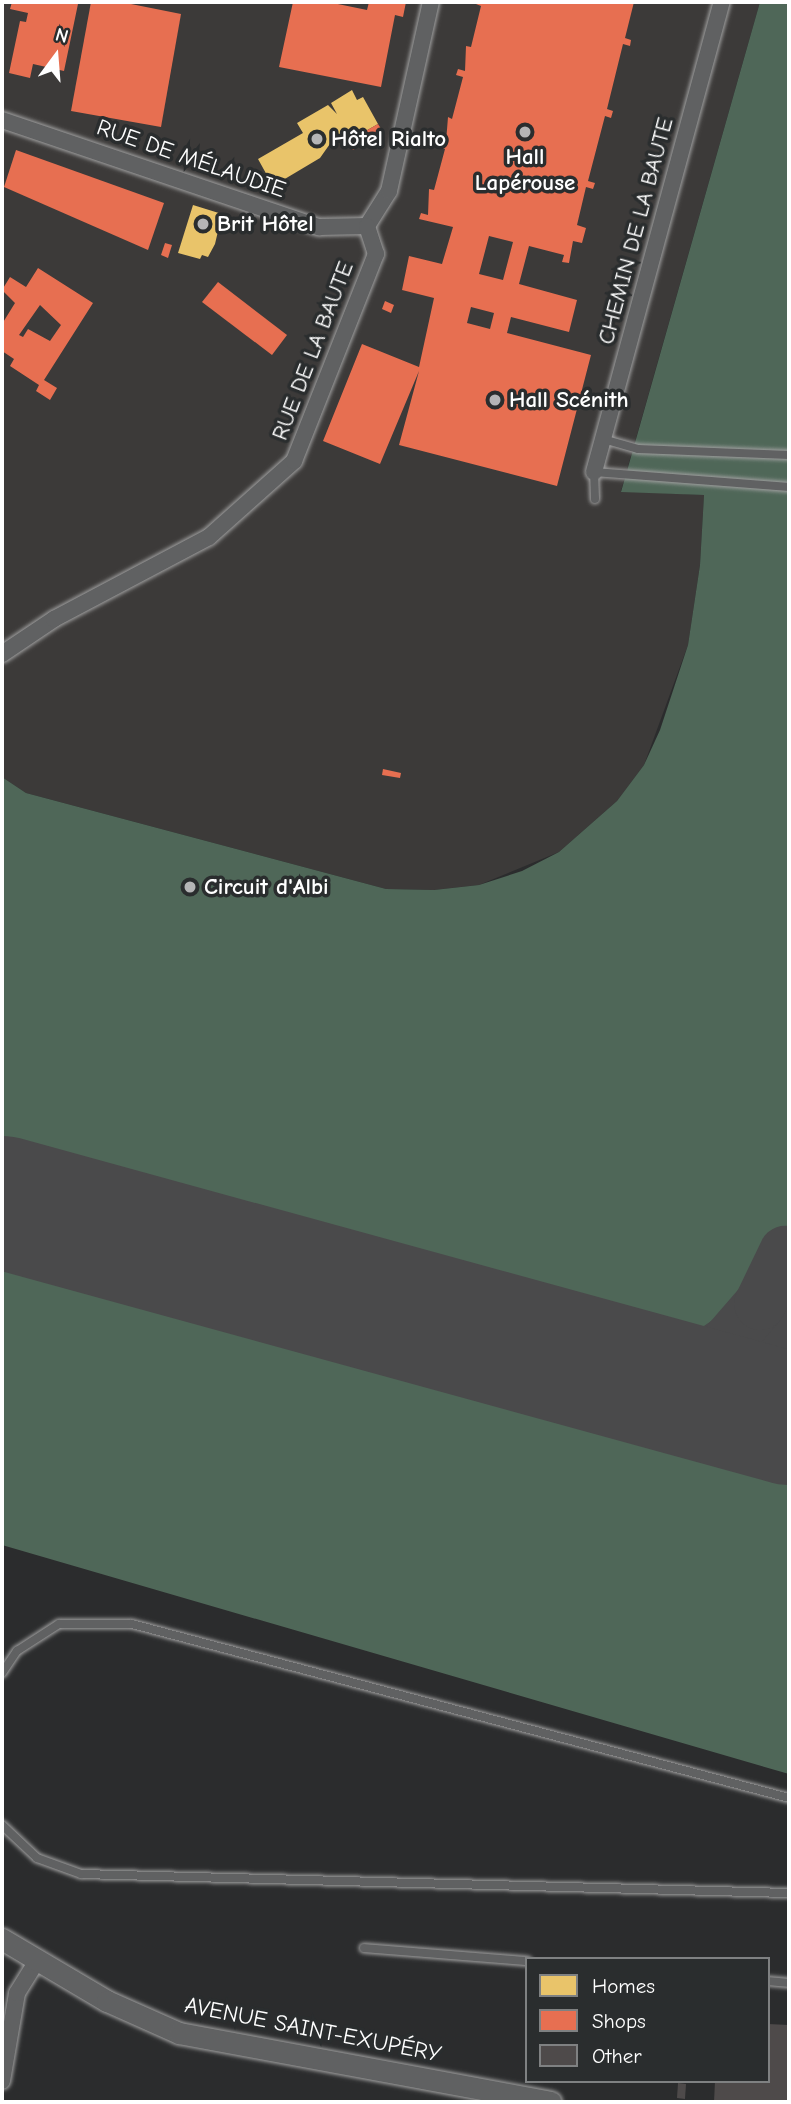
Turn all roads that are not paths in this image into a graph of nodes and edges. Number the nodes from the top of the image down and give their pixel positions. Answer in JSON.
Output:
{"nodes":[{"id":1,"x":431,"y":2,"type":"edge"},
{"id":2,"x":722,"y":2,"type":"edge"},
{"id":3,"x":2,"y":120,"type":"edge"},
{"id":4,"x":367,"y":226,"type":"junction"},
{"id":5,"x":603,"y":439,"type":"junction"},
{"id":6,"x":789,"y":455,"type":"edge"},
{"id":7,"x":594,"y":472,"type":"junction"},
{"id":8,"x":789,"y":486,"type":"edge"},
{"id":9,"x":595,"y":499,"type":"dead end"},
{"id":10,"x":2,"y":654,"type":"edge"},
{"id":11,"x":2,"y":1672,"type":"edge"},
{"id":12,"x":789,"y":1798,"type":"edge"},
{"id":13,"x":2,"y":1825,"type":"edge"},
{"id":14,"x":789,"y":1893,"type":"edge"},
{"id":15,"x":2,"y":1939,"type":"edge"},
{"id":16,"x":364,"y":1948,"type":"dead end"},
{"id":17,"x":38,"y":1959,"type":"junction"},
{"id":18,"x":525,"y":1961,"type":"edge"},
{"id":19,"x":770,"y":1982,"type":"edge"},
{"id":20,"x":789,"y":1983,"type":"edge"},
{"id":21,"x":2,"y":2081,"type":"edge"},
{"id":22,"x":551,"y":2102,"type":"edge"}],
"edges":[{"from":1,"to":4,"type":"street"},
{"from":2,"to":5,"type":"street","name":"CHEMIN DE LA BAUTE"},
{"from":3,"to":4,"type":"street","name":"RUE DE MÉLAUDIE"},
{"from":4,"to":10,"type":"street","name":"RUE DE LA BAUTE"},
{"from":5,"to":6,"type":"lane"},
{"from":5,"to":7,"type":"street","name":"CHEMIN DE LA BAUTE"},
{"from":7,"to":8,"type":"lane"},
{"from":7,"to":9,"type":"lane"},
{"from":11,"to":12,"type":"lane"},
{"from":13,"to":14,"type":"lane"},
{"from":15,"to":17,"type":"street","name":"AVENUE SAINT-EXUPÉRY"},
{"from":16,"to":18,"type":"lane"},
{"from":17,"to":21,"type":"street"},
{"from":17,"to":22,"type":"street","name":"AVENUE SAINT-EXUPÉRY"},
{"from":19,"to":20,"type":"lane"}]}
